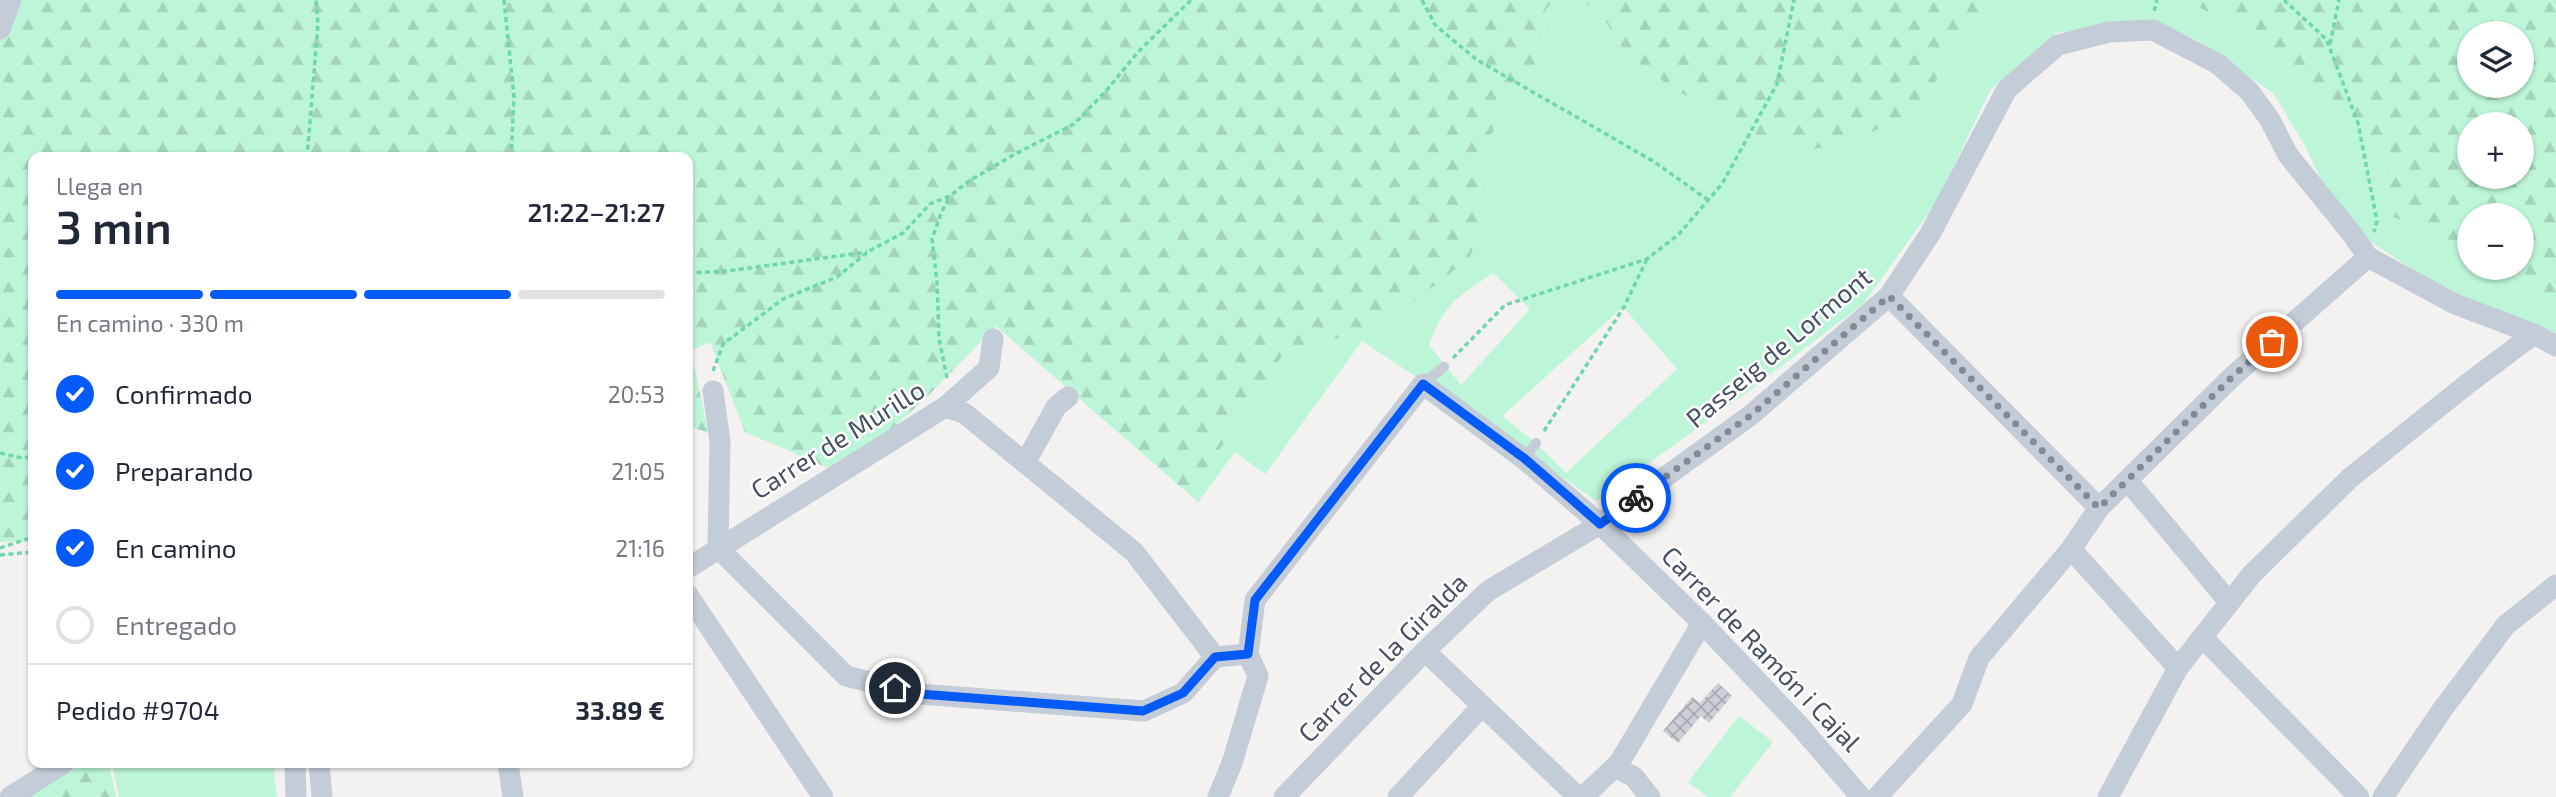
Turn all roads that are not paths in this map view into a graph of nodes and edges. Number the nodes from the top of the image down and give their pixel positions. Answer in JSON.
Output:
{"nodes":[{"id":1,"x":11,"y":0,"type":"edge"},
{"id":2,"x":0,"y":29,"type":"edge"},
{"id":3,"x":2368,"y":257,"type":"junction"},
{"id":4,"x":1889,"y":296,"type":"junction"},
{"id":5,"x":2534,"y":334,"type":"junction"},
{"id":6,"x":993,"y":339,"type":"dead end"},
{"id":7,"x":2556,"y":346,"type":"edge"},
{"id":8,"x":1444,"y":367,"type":"road end"},
{"id":9,"x":1423,"y":384,"type":"junction"},
{"id":10,"x":713,"y":391,"type":"road end"},
{"id":11,"x":1068,"y":397,"type":"dead end"},
{"id":12,"x":948,"y":404,"type":"junction"},
{"id":13,"x":1025,"y":463,"type":"junction"},
{"id":14,"x":2128,"y":481,"type":"junction"},
{"id":15,"x":2099,"y":508,"type":"junction"},
{"id":16,"x":1600,"y":524,"type":"junction"},
{"id":17,"x":718,"y":548,"type":"junction"},
{"id":18,"x":2071,"y":549,"type":"junction"},
{"id":19,"x":693,"y":565,"type":"edge"},
{"id":20,"x":2556,"y":585,"type":"edge"},
{"id":21,"x":693,"y":602,"type":"edge"},
{"id":22,"x":2229,"y":602,"type":"junction"},
{"id":23,"x":1702,"y":623,"type":"junction"},
{"id":24,"x":2203,"y":638,"type":"junction"},
{"id":25,"x":1424,"y":651,"type":"junction"},
{"id":26,"x":1248,"y":654,"type":"junction"},
{"id":27,"x":1215,"y":657,"type":"junction"},
{"id":28,"x":2178,"y":668,"type":"junction"},
{"id":29,"x":1482,"y":706,"type":"junction"},
{"id":30,"x":1615,"y":766,"type":"junction"},
{"id":31,"x":56,"y":768,"type":"edge"},
{"id":32,"x":295,"y":768,"type":"edge"},
{"id":33,"x":319,"y":768,"type":"edge"},
{"id":34,"x":509,"y":768,"type":"edge"},
{"id":35,"x":2110,"y":796,"type":"edge"},
{"id":36,"x":10,"y":797,"type":"edge"},
{"id":37,"x":296,"y":797,"type":"edge"},
{"id":38,"x":322,"y":797,"type":"edge"},
{"id":39,"x":513,"y":797,"type":"edge"},
{"id":40,"x":823,"y":797,"type":"edge"},
{"id":41,"x":1218,"y":797,"type":"edge"},
{"id":42,"x":1284,"y":797,"type":"edge"},
{"id":43,"x":1398,"y":797,"type":"edge"},
{"id":44,"x":1581,"y":797,"type":"edge"},
{"id":45,"x":1650,"y":797,"type":"edge"},
{"id":46,"x":1861,"y":797,"type":"edge"},
{"id":47,"x":1877,"y":797,"type":"edge"},
{"id":48,"x":2358,"y":797,"type":"edge"},
{"id":49,"x":2383,"y":797,"type":"edge"}],
"edges":[{"from":1,"to":2,"type":"street"},
{"from":3,"to":4,"type":"street","name":"Passeig de Lormont"},
{"from":3,"to":5,"type":"street","name":"Passeig de Lormont"},
{"from":3,"to":14,"type":"street"},
{"from":4,"to":15,"type":"street"},
{"from":4,"to":16,"type":"street","name":"Passeig de Lormont"},
{"from":5,"to":7,"type":"street","name":"Passeig de Lormont"},
{"from":5,"to":22,"type":"street"},
{"from":6,"to":12,"type":"street","name":"Carrer de Murillo"},
{"from":8,"to":9,"type":"lane"},
{"from":9,"to":16,"type":"street","name":"Carrer de Ramón i Cajal"},
{"from":9,"to":26,"type":"street"},
{"from":10,"to":17,"type":"street"},
{"from":11,"to":13,"type":"street"},
{"from":12,"to":13,"type":"street"},
{"from":12,"to":17,"type":"street","name":"Carrer de Murillo"},
{"from":13,"to":27,"type":"street"},
{"from":14,"to":15,"type":"street"},
{"from":14,"to":22,"type":"street"},
{"from":15,"to":18,"type":"street"},
{"from":16,"to":23,"type":"street","name":"Carrer de Ramón i Cajal"},
{"from":16,"to":25,"type":"street","name":"Carrer de la Giralda"},
{"from":17,"to":19,"type":"street","name":"Carrer de Murillo"},
{"from":17,"to":27,"type":"street"},
{"from":18,"to":28,"type":"street"},
{"from":18,"to":47,"type":"street"},
{"from":20,"to":49,"type":"street"},
{"from":21,"to":40,"type":"street"},
{"from":22,"to":24,"type":"street"},
{"from":23,"to":30,"type":"street"},
{"from":23,"to":46,"type":"street","name":"Carrer de Ramón i Cajal"},
{"from":24,"to":28,"type":"street"},
{"from":24,"to":48,"type":"street"},
{"from":25,"to":29,"type":"street"},
{"from":25,"to":42,"type":"street","name":"Carrer de la Giralda"},
{"from":26,"to":27,"type":"street"},
{"from":26,"to":41,"type":"street"},
{"from":28,"to":35,"type":"street"},
{"from":29,"to":43,"type":"street"},
{"from":29,"to":44,"type":"street"},
{"from":30,"to":44,"type":"street"},
{"from":30,"to":45,"type":"street"},
{"from":31,"to":36,"type":"street"},
{"from":32,"to":37,"type":"street"},
{"from":33,"to":38,"type":"street"},
{"from":34,"to":39,"type":"street"}]}
